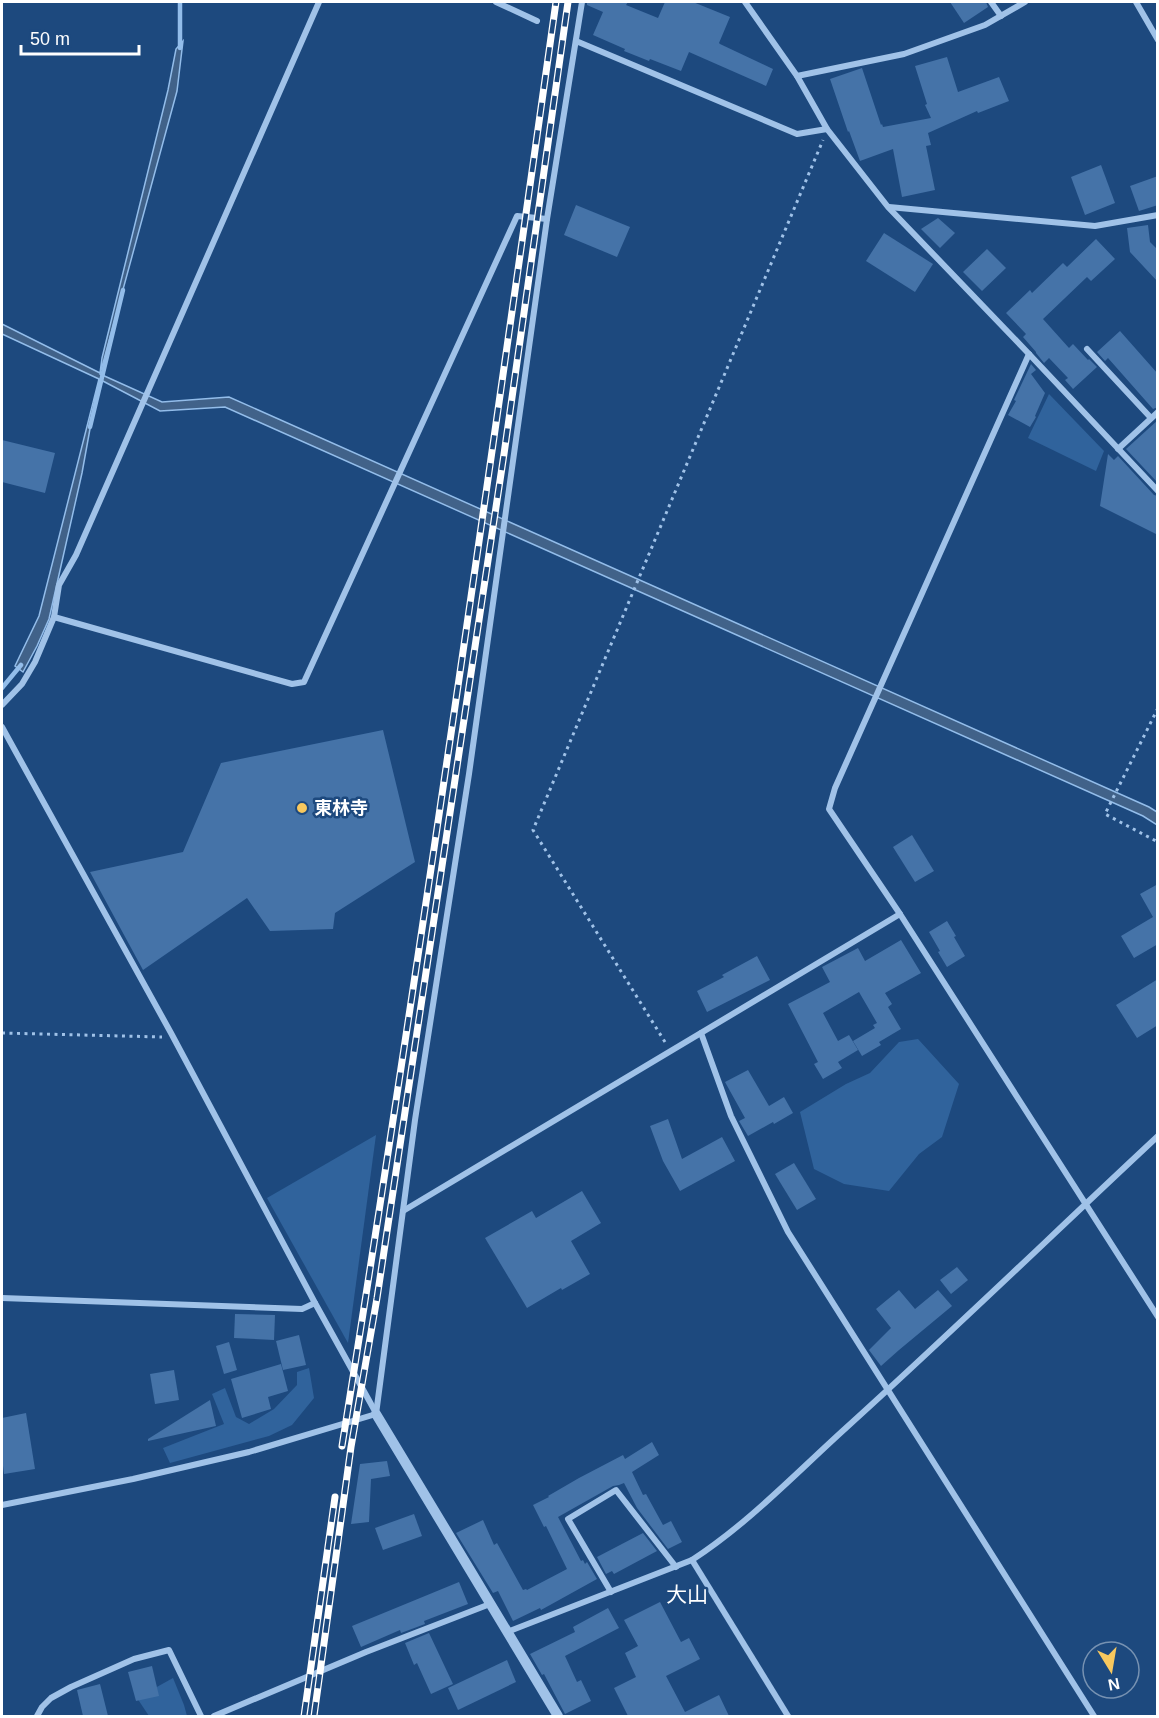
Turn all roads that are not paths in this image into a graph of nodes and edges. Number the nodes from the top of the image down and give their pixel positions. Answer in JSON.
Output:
{"nodes":[{"id":1,"x":318,"y":2,"type":"edge"},
{"id":2,"x":496,"y":2,"type":"edge"},
{"id":3,"x":582,"y":2,"type":"edge"},
{"id":4,"x":745,"y":2,"type":"edge"},
{"id":5,"x":992,"y":2,"type":"edge"},
{"id":6,"x":1025,"y":2,"type":"edge"},
{"id":7,"x":1136,"y":2,"type":"edge"},
{"id":8,"x":1001,"y":16,"type":"junction"},
{"id":9,"x":537,"y":21,"type":"dead end"},
{"id":10,"x":1158,"y":40,"type":"edge"},
{"id":11,"x":576,"y":41,"type":"junction"},
{"id":12,"x":797,"y":76,"type":"junction"},
{"id":13,"x":827,"y":129,"type":"junction"},
{"id":14,"x":888,"y":207,"type":"junction"},
{"id":15,"x":1158,"y":215,"type":"edge"},
{"id":16,"x":547,"y":219,"type":"junction"},
{"id":17,"x":1087,"y":349,"type":"dead end"},
{"id":18,"x":1029,"y":354,"type":"junction"},
{"id":19,"x":1158,"y":412,"type":"edge"},
{"id":20,"x":1151,"y":418,"type":"junction"},
{"id":21,"x":1118,"y":449,"type":"junction"},
{"id":22,"x":1158,"y":491,"type":"edge"},
{"id":23,"x":54,"y":616,"type":"junction"},
{"id":24,"x":2,"y":705,"type":"edge"},
{"id":25,"x":2,"y":727,"type":"edge"},
{"id":26,"x":900,"y":914,"type":"junction"},
{"id":27,"x":701,"y":1033,"type":"junction"},
{"id":28,"x":1158,"y":1136,"type":"edge"},
{"id":29,"x":1085,"y":1204,"type":"junction"},
{"id":30,"x":403,"y":1211,"type":"junction"},
{"id":31,"x":2,"y":1298,"type":"edge"},
{"id":32,"x":315,"y":1303,"type":"junction"},
{"id":33,"x":1158,"y":1317,"type":"edge"},
{"id":34,"x":888,"y":1390,"type":"junction"},
{"id":35,"x":376,"y":1414,"type":"junction"},
{"id":36,"x":2,"y":1504,"type":"edge"},
{"id":37,"x":692,"y":1560,"type":"junction"},
{"id":38,"x":676,"y":1566,"type":"junction"},
{"id":39,"x":611,"y":1592,"type":"junction"},
{"id":40,"x":490,"y":1604,"type":"junction"},
{"id":41,"x":507,"y":1632,"type":"junction"},
{"id":42,"x":37,"y":1716,"type":"edge"},
{"id":43,"x":201,"y":1716,"type":"edge"},
{"id":44,"x":214,"y":1716,"type":"edge"},
{"id":45,"x":558,"y":1716,"type":"edge"},
{"id":46,"x":788,"y":1716,"type":"edge"},
{"id":47,"x":1094,"y":1716,"type":"edge"}],
"edges":[{"from":1,"to":23,"type":"street"},
{"from":2,"to":9,"type":"street"},
{"from":3,"to":11,"type":"street"},
{"from":4,"to":12,"type":"street"},
{"from":5,"to":8,"type":"street"},
{"from":6,"to":8,"type":"street"},
{"from":7,"to":10,"type":"street"},
{"from":8,"to":12,"type":"street"},
{"from":11,"to":13,"type":"street"},
{"from":11,"to":16,"type":"street"},
{"from":12,"to":13,"type":"street"},
{"from":13,"to":14,"type":"street"},
{"from":14,"to":15,"type":"street"},
{"from":14,"to":18,"type":"street"},
{"from":16,"to":23,"type":"street"},
{"from":16,"to":30,"type":"street"},
{"from":17,"to":20,"type":"street"},
{"from":18,"to":21,"type":"street"},
{"from":18,"to":26,"type":"street"},
{"from":19,"to":20,"type":"street"},
{"from":20,"to":21,"type":"street"},
{"from":21,"to":22,"type":"street"},
{"from":23,"to":24,"type":"street"},
{"from":25,"to":32,"type":"street"},
{"from":26,"to":27,"type":"street"},
{"from":26,"to":29,"type":"street"},
{"from":27,"to":30,"type":"street"},
{"from":27,"to":34,"type":"street"},
{"from":28,"to":29,"type":"street"},
{"from":29,"to":33,"type":"street"},
{"from":29,"to":34,"type":"street"},
{"from":30,"to":35,"type":"street"},
{"from":31,"to":32,"type":"street"},
{"from":32,"to":35,"type":"street"},
{"from":34,"to":37,"type":"street"},
{"from":34,"to":47,"type":"street"},
{"from":35,"to":36,"type":"street"},
{"from":35,"to":40,"type":"street"},
{"from":37,"to":38,"type":"street"},
{"from":37,"to":46,"type":"street"},
{"from":38,"to":39,"type":"street"},
{"from":38,"to":39,"type":"street"},
{"from":39,"to":41,"type":"street"},
{"from":40,"to":41,"type":"street"},
{"from":40,"to":44,"type":"street"},
{"from":41,"to":45,"type":"street"},
{"from":42,"to":43,"type":"street"}]}
